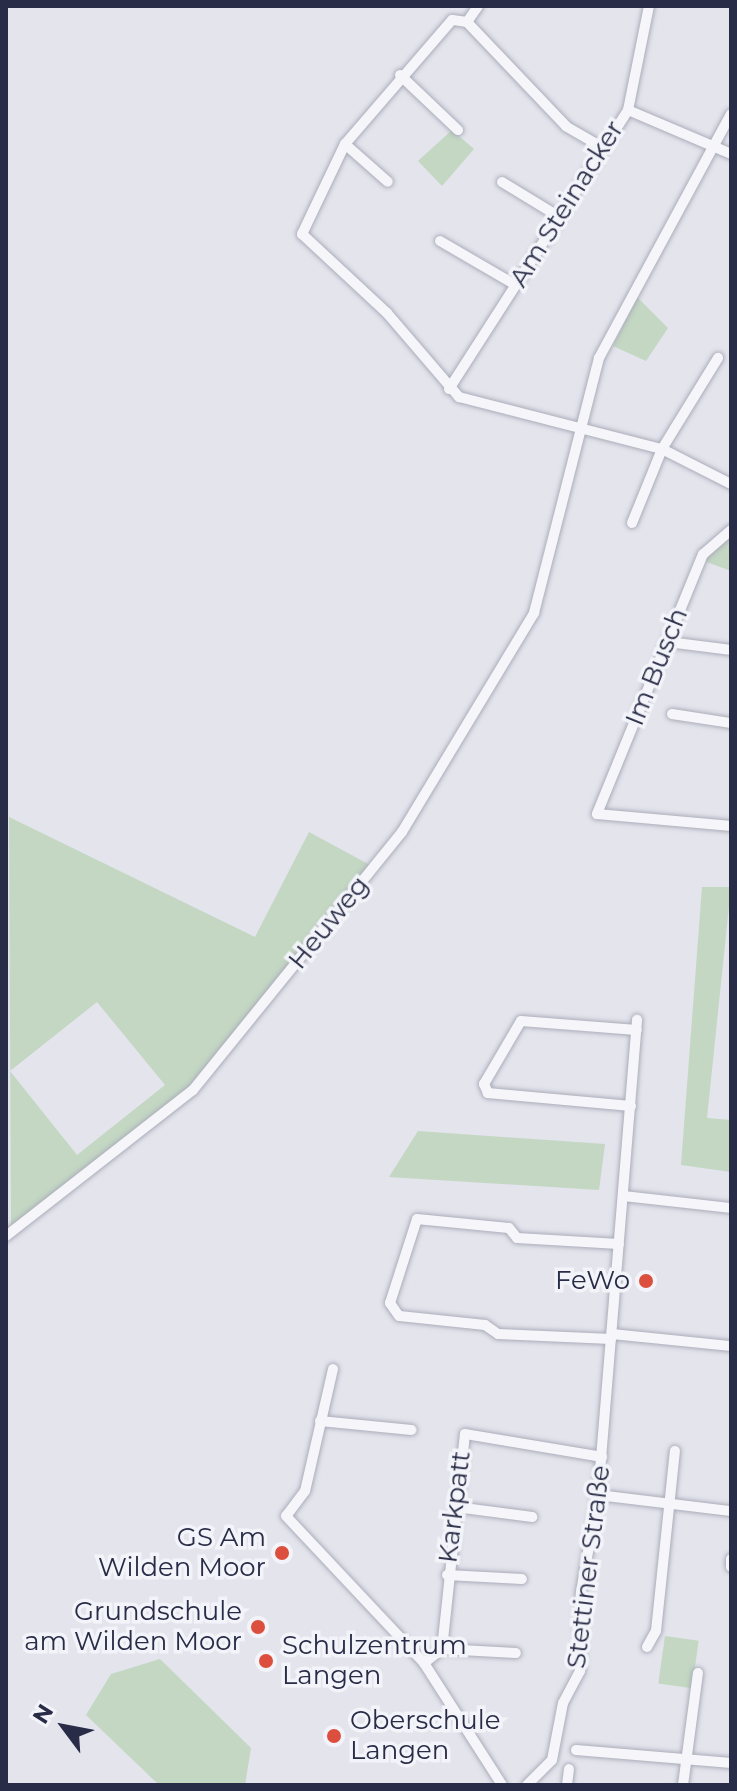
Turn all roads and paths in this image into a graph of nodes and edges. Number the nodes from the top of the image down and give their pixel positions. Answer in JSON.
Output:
{"nodes":[{"id":1,"x":478,"y":6,"type":"edge"},
{"id":2,"x":649,"y":6,"type":"edge"},
{"id":3,"x":467,"y":22,"type":"junction"},
{"id":4,"x":400,"y":75,"type":"junction"},
{"id":5,"x":628,"y":110,"type":"junction"},
{"id":6,"x":731,"y":114,"type":"edge"},
{"id":7,"x":458,"y":130,"type":"dead end"},
{"id":8,"x":345,"y":144,"type":"junction"},
{"id":9,"x":714,"y":144,"type":"junction"},
{"id":10,"x":600,"y":146,"type":"junction"},
{"id":11,"x":731,"y":154,"type":"edge"},
{"id":12,"x":388,"y":182,"type":"dead end"},
{"id":13,"x":502,"y":182,"type":"dead end"},
{"id":14,"x":556,"y":215,"type":"junction"},
{"id":15,"x":440,"y":241,"type":"dead end"},
{"id":16,"x":514,"y":284,"type":"junction"},
{"id":17,"x":718,"y":358,"type":"dead end"},
{"id":18,"x":449,"y":389,"type":"junction"},
{"id":19,"x":579,"y":427,"type":"junction"},
{"id":20,"x":662,"y":449,"type":"junction"},
{"id":21,"x":731,"y":484,"type":"edge"},
{"id":22,"x":632,"y":523,"type":"dead end"},
{"id":23,"x":731,"y":530,"type":"edge"},
{"id":24,"x":668,"y":642,"type":"junction"},
{"id":25,"x":731,"y":650,"type":"edge"},
{"id":26,"x":672,"y":714,"type":"dead end"},
{"id":27,"x":731,"y":723,"type":"edge"},
{"id":28,"x":731,"y":826,"type":"edge"},
{"id":29,"x":631,"y":1106,"type":"junction"},
{"id":30,"x":624,"y":1196,"type":"junction"},
{"id":31,"x":731,"y":1208,"type":"edge"},
{"id":32,"x":6,"y":1236,"type":"edge"},
{"id":33,"x":619,"y":1244,"type":"junction"},
{"id":34,"x":611,"y":1337,"type":"junction"},
{"id":35,"x":731,"y":1346,"type":"edge"},
{"id":36,"x":333,"y":1369,"type":"dead end"},
{"id":37,"x":320,"y":1421,"type":"junction"},
{"id":38,"x":412,"y":1430,"type":"dead end"},
{"id":39,"x":675,"y":1451,"type":"dead end"},
{"id":40,"x":602,"y":1457,"type":"junction"},
{"id":41,"x":598,"y":1495,"type":"junction"},
{"id":42,"x":667,"y":1504,"type":"junction"},
{"id":43,"x":456,"y":1507,"type":"junction"},
{"id":44,"x":731,"y":1511,"type":"edge"},
{"id":45,"x":532,"y":1517,"type":"dead end"},
{"id":46,"x":731,"y":1559,"type":"edge"},
{"id":47,"x":731,"y":1567,"type":"edge"},
{"id":48,"x":447,"y":1575,"type":"junction"},
{"id":49,"x":522,"y":1579,"type":"dead end"},
{"id":50,"x":647,"y":1647,"type":"dead end"},
{"id":51,"x":442,"y":1649,"type":"junction"},
{"id":52,"x":516,"y":1653,"type":"dead end"},
{"id":53,"x":424,"y":1663,"type":"junction"},
{"id":54,"x":698,"y":1673,"type":"dead end"},
{"id":55,"x":576,"y":1750,"type":"dead end"},
{"id":56,"x":686,"y":1758,"type":"junction"},
{"id":57,"x":731,"y":1763,"type":"edge"},
{"id":58,"x":569,"y":1769,"type":"dead end"},
{"id":59,"x":502,"y":1785,"type":"edge"},
{"id":60,"x":527,"y":1785,"type":"edge"},
{"id":61,"x":567,"y":1785,"type":"edge"},
{"id":62,"x":683,"y":1785,"type":"edge"}],
"edges":[{"from":1,"to":3,"type":"street"},
{"from":2,"to":5,"type":"street","name":"Am Steinacker"},
{"from":3,"to":4,"type":"street"},
{"from":3,"to":10,"type":"street"},
{"from":4,"to":7,"type":"street"},
{"from":4,"to":8,"type":"street"},
{"from":5,"to":9,"type":"street"},
{"from":5,"to":10,"type":"street","name":"Am Steinacker"},
{"from":6,"to":9,"type":"street","name":"Heuweg"},
{"from":8,"to":12,"type":"street"},
{"from":8,"to":18,"type":"street"},
{"from":9,"to":11,"type":"street"},
{"from":9,"to":19,"type":"street","name":"Heuweg"},
{"from":10,"to":14,"type":"street","name":"Am Steinacker"},
{"from":13,"to":14,"type":"street"},
{"from":14,"to":16,"type":"street","name":"Am Steinacker"},
{"from":15,"to":16,"type":"street"},
{"from":16,"to":18,"type":"street","name":"Am Steinacker"},
{"from":17,"to":20,"type":"street"},
{"from":18,"to":19,"type":"street"},
{"from":19,"to":20,"type":"street"},
{"from":19,"to":32,"type":"street","name":"Heuweg"},
{"from":20,"to":21,"type":"street"},
{"from":20,"to":22,"type":"street"},
{"from":23,"to":24,"type":"street","name":"Im Busch"},
{"from":24,"to":25,"type":"street"},
{"from":24,"to":28,"type":"street","name":"Im Busch"},
{"from":26,"to":27,"type":"street"},
{"from":29,"to":29,"type":"street","name":"Stettiner Straße"},
{"from":29,"to":30,"type":"street","name":"Stettiner Straße"},
{"from":30,"to":31,"type":"street"},
{"from":30,"to":33,"type":"street","name":"Stettiner Straße"},
{"from":33,"to":34,"type":"street","name":"Stettiner Straße"},
{"from":33,"to":34,"type":"street"},
{"from":34,"to":35,"type":"street"},
{"from":34,"to":40,"type":"street","name":"Stettiner Straße"},
{"from":36,"to":37,"type":"street"},
{"from":37,"to":38,"type":"street"},
{"from":37,"to":53,"type":"street"},
{"from":39,"to":42,"type":"street"},
{"from":40,"to":41,"type":"street","name":"Stettiner Straße"},
{"from":40,"to":43,"type":"street","name":"Karkpatt"},
{"from":41,"to":42,"type":"street"},
{"from":41,"to":60,"type":"street","name":"Stettiner Straße"},
{"from":42,"to":44,"type":"street"},
{"from":42,"to":50,"type":"street"},
{"from":43,"to":45,"type":"street"},
{"from":43,"to":48,"type":"street","name":"Karkpatt"},
{"from":46,"to":47,"type":"street"},
{"from":48,"to":49,"type":"street"},
{"from":48,"to":51,"type":"street","name":"Karkpatt"},
{"from":51,"to":52,"type":"street"},
{"from":51,"to":53,"type":"street"},
{"from":53,"to":59,"type":"street"},
{"from":54,"to":56,"type":"street"},
{"from":55,"to":56,"type":"street"},
{"from":56,"to":57,"type":"street"},
{"from":56,"to":62,"type":"street"},
{"from":58,"to":61,"type":"street"}]}
